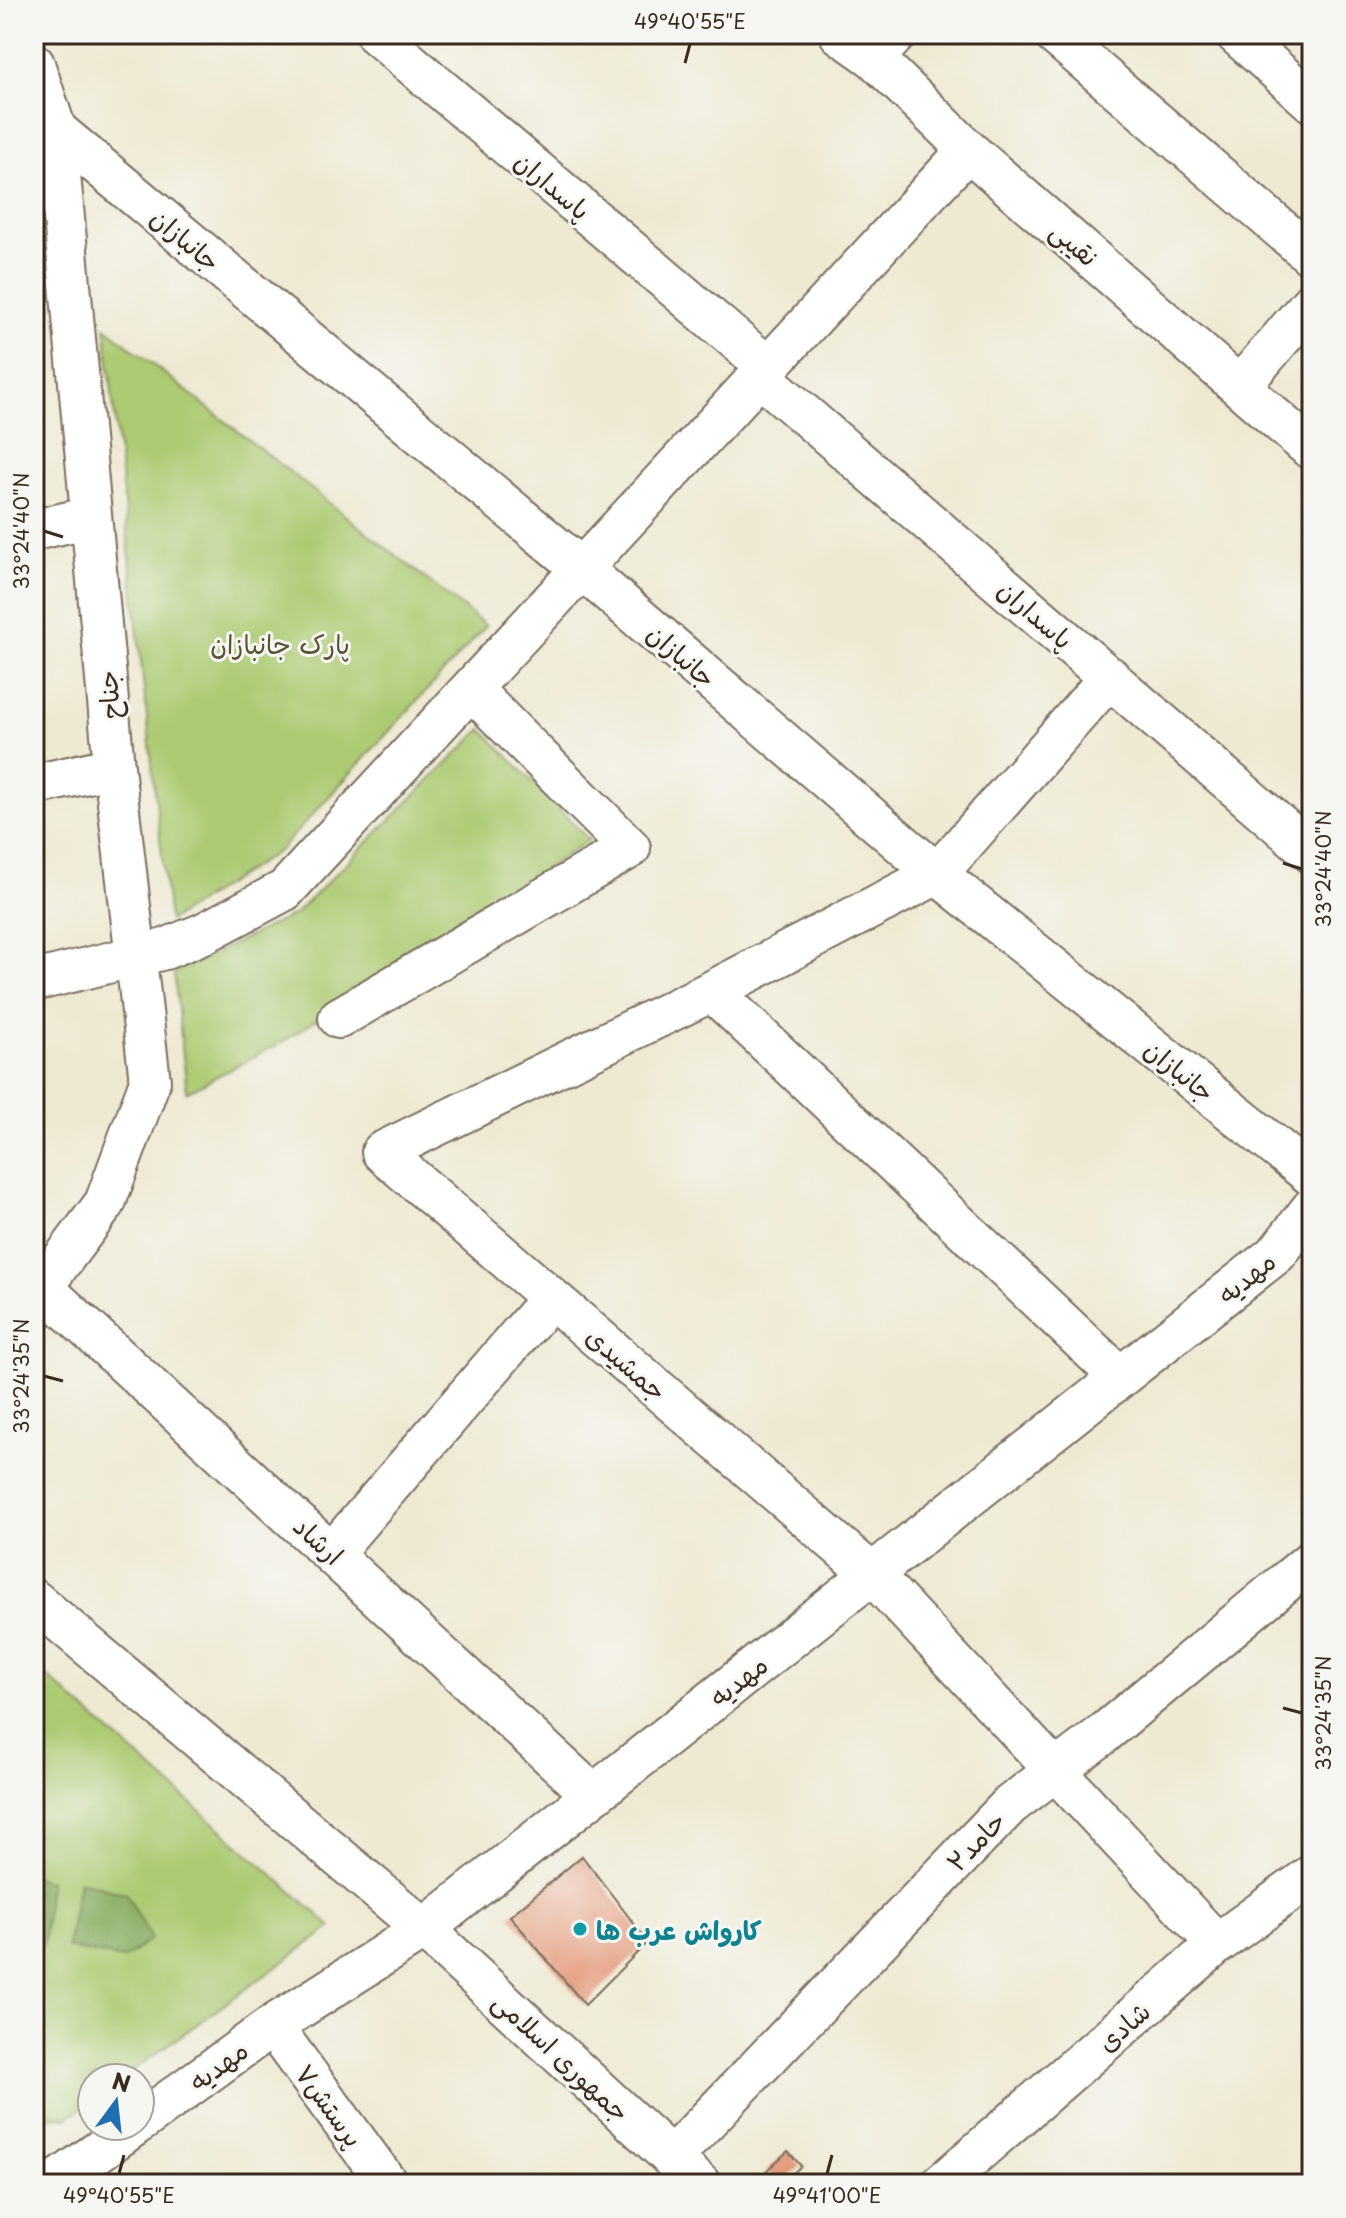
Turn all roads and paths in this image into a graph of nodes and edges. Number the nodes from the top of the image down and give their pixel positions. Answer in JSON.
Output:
{"nodes":[{"id":1,"x":376,"y":34,"type":"edge"},
{"id":2,"x":840,"y":34,"type":"edge"},
{"id":3,"x":1054,"y":34,"type":"edge"},
{"id":4,"x":1236,"y":34,"type":"edge"},
{"id":5,"x":885,"y":46,"type":"edge"},
{"id":6,"x":34,"y":64,"type":"edge"},
{"id":7,"x":1312,"y":102,"type":"edge"},
{"id":8,"x":56,"y":130,"type":"junction"},
{"id":9,"x":968,"y":150,"type":"junction"},
{"id":10,"x":1312,"y":256,"type":"edge"},
{"id":11,"x":50,"y":271,"type":"edge"},
{"id":12,"x":1312,"y":302,"type":"edge"},
{"id":13,"x":764,"y":372,"type":"junction"},
{"id":14,"x":1241,"y":385,"type":"junction"},
{"id":15,"x":1312,"y":450,"type":"edge"},
{"id":16,"x":91,"y":517,"type":"junction"},
{"id":17,"x":34,"y":530,"type":"edge"},
{"id":18,"x":582,"y":569,"type":"junction"},
{"id":19,"x":1110,"y":677,"type":"junction"},
{"id":20,"x":471,"y":689,"type":"junction"},
{"id":21,"x":114,"y":767,"type":"junction"},
{"id":22,"x":34,"y":785,"type":"edge"},
{"id":23,"x":1312,"y":853,"type":"edge"},
{"id":24,"x":937,"y":874,"type":"junction"},
{"id":25,"x":137,"y":958,"type":"junction"},
{"id":26,"x":34,"y":981,"type":"edge"},
{"id":27,"x":712,"y":991,"type":"junction"},
{"id":28,"x":339,"y":1018,"type":"dead end"},
{"id":29,"x":1312,"y":1176,"type":"edge"},
{"id":30,"x":1312,"y":1208,"type":"edge"},
{"id":31,"x":38,"y":1292,"type":"edge"},
{"id":32,"x":551,"y":1298,"type":"junction"},
{"id":33,"x":1120,"y":1377,"type":"junction"},
{"id":34,"x":333,"y":1552,"type":"junction"},
{"id":35,"x":1312,"y":1560,"type":"edge"},
{"id":36,"x":872,"y":1574,"type":"junction"},
{"id":37,"x":34,"y":1600,"type":"edge"},
{"id":38,"x":1057,"y":1770,"type":"junction"},
{"id":39,"x":593,"y":1795,"type":"junction"},
{"id":40,"x":1312,"y":1875,"type":"edge"},
{"id":41,"x":424,"y":1929,"type":"junction"},
{"id":42,"x":1217,"y":1944,"type":"junction"},
{"id":43,"x":272,"y":2026,"type":"junction"},
{"id":44,"x":156,"y":2110,"type":"edge"},
{"id":45,"x":108,"y":2142,"type":"edge"},
{"id":46,"x":686,"y":2171,"type":"edge"},
{"id":47,"x":50,"y":2178,"type":"edge"},
{"id":48,"x":388,"y":2184,"type":"edge"},
{"id":49,"x":941,"y":2184,"type":"edge"}],
"edges":[{"from":1,"to":13,"type":"street","name":"پاسداران"},
{"from":2,"to":5,"type":"street","name":"نقیبی"},
{"from":3,"to":10,"type":"street"},
{"from":4,"to":7,"type":"street"},
{"from":5,"to":9,"type":"street","name":"نقیبی"},
{"from":6,"to":8,"type":"street","name":"جناح"},
{"from":8,"to":11,"type":"street","name":"جناح"},
{"from":8,"to":18,"type":"street","name":"جانبازان"},
{"from":9,"to":13,"type":"street"},
{"from":9,"to":14,"type":"street","name":"نقیبی"},
{"from":11,"to":16,"type":"street","name":"جناح"},
{"from":12,"to":14,"type":"street"},
{"from":13,"to":18,"type":"street"},
{"from":13,"to":19,"type":"street","name":"پاسداران"},
{"from":14,"to":15,"type":"street","name":"نقیبی"},
{"from":16,"to":17,"type":"street"},
{"from":16,"to":21,"type":"street","name":"جناح"},
{"from":18,"to":20,"type":"street"},
{"from":18,"to":24,"type":"street","name":"جانبازان"},
{"from":19,"to":23,"type":"street","name":"پاسداران"},
{"from":19,"to":24,"type":"street"},
{"from":20,"to":25,"type":"street"},
{"from":20,"to":28,"type":"street"},
{"from":21,"to":22,"type":"street"},
{"from":21,"to":25,"type":"street","name":"جناح"},
{"from":24,"to":27,"type":"street"},
{"from":24,"to":29,"type":"street","name":"جانبازان"},
{"from":25,"to":26,"type":"street"},
{"from":25,"to":31,"type":"street","name":"جناح"},
{"from":27,"to":32,"type":"street","name":"جمشیدی"},
{"from":27,"to":33,"type":"street"},
{"from":30,"to":33,"type":"street","name":"مهدیه"},
{"from":31,"to":34,"type":"street","name":"ارشاد"},
{"from":32,"to":34,"type":"street"},
{"from":32,"to":36,"type":"street","name":"جمشیدی"},
{"from":33,"to":36,"type":"street","name":"مهدیه"},
{"from":34,"to":39,"type":"street","name":"ارشاد"},
{"from":35,"to":38,"type":"street","name":"حامد۲"},
{"from":36,"to":38,"type":"street","name":"جمشیدی"},
{"from":36,"to":39,"type":"street","name":"مهدیه"},
{"from":37,"to":41,"type":"street"},
{"from":38,"to":42,"type":"street","name":"جمشیدی"},
{"from":38,"to":46,"type":"street","name":"حامد۲"},
{"from":39,"to":41,"type":"street","name":"مهدیه"},
{"from":40,"to":42,"type":"street","name":"شادی"},
{"from":41,"to":43,"type":"street","name":"مهدیه"},
{"from":41,"to":46,"type":"street","name":"جمهوری اسلامی"},
{"from":42,"to":49,"type":"street","name":"شادی"},
{"from":43,"to":44,"type":"street","name":"مهدیه"},
{"from":43,"to":48,"type":"street","name":"پرستش۷"},
{"from":45,"to":47,"type":"street"}]}
